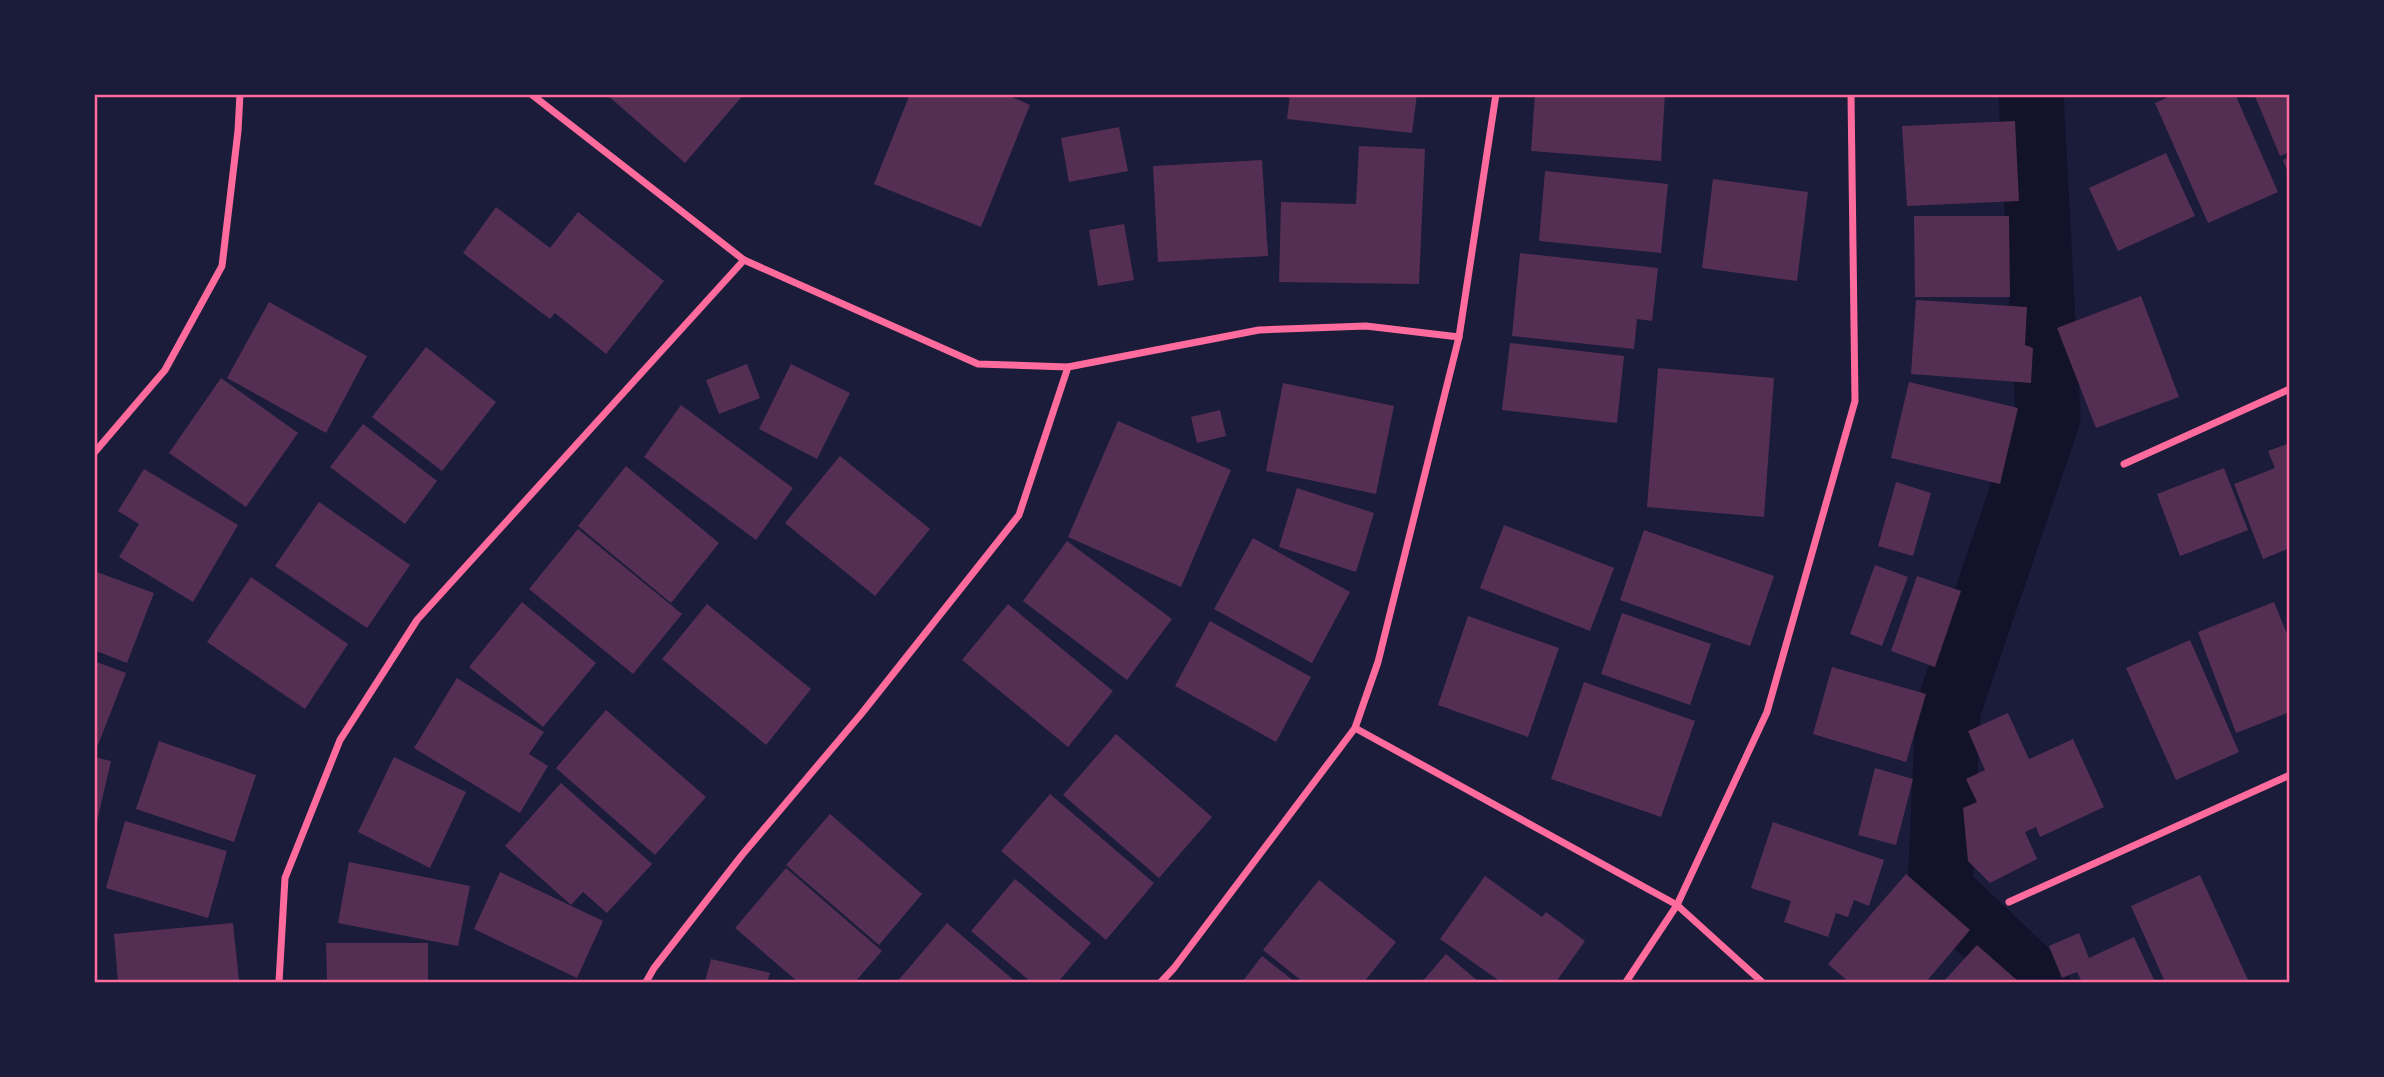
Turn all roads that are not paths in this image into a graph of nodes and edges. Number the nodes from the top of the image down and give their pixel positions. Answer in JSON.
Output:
{"nodes":[{"id":1,"x":240,"y":94,"type":"edge"},
{"id":2,"x":531,"y":94,"type":"edge"},
{"id":3,"x":1496,"y":94,"type":"edge"},
{"id":4,"x":1851,"y":94,"type":"edge"},
{"id":5,"x":744,"y":260,"type":"junction"},
{"id":6,"x":1459,"y":337,"type":"junction"},
{"id":7,"x":1068,"y":367,"type":"junction"},
{"id":8,"x":2290,"y":389,"type":"edge"},
{"id":9,"x":94,"y":453,"type":"edge"},
{"id":10,"x":2124,"y":464,"type":"dead end"},
{"id":11,"x":1355,"y":728,"type":"junction"},
{"id":12,"x":2290,"y":775,"type":"edge"},
{"id":13,"x":2009,"y":902,"type":"dead end"},
{"id":14,"x":1677,"y":905,"type":"junction"},
{"id":15,"x":279,"y":982,"type":"edge"},
{"id":16,"x":646,"y":982,"type":"edge"},
{"id":17,"x":1161,"y":982,"type":"edge"},
{"id":18,"x":1626,"y":982,"type":"edge"},
{"id":19,"x":1762,"y":982,"type":"edge"}],
"edges":[{"from":1,"to":9,"type":"street"},
{"from":2,"to":5,"type":"street"},
{"from":3,"to":6,"type":"street"},
{"from":4,"to":14,"type":"street"},
{"from":5,"to":7,"type":"street"},
{"from":5,"to":15,"type":"street"},
{"from":6,"to":7,"type":"street"},
{"from":6,"to":11,"type":"street"},
{"from":7,"to":16,"type":"street"},
{"from":8,"to":10,"type":"street"},
{"from":11,"to":14,"type":"street"},
{"from":11,"to":17,"type":"street"},
{"from":12,"to":13,"type":"street"},
{"from":14,"to":18,"type":"street"},
{"from":14,"to":19,"type":"street"}]}
